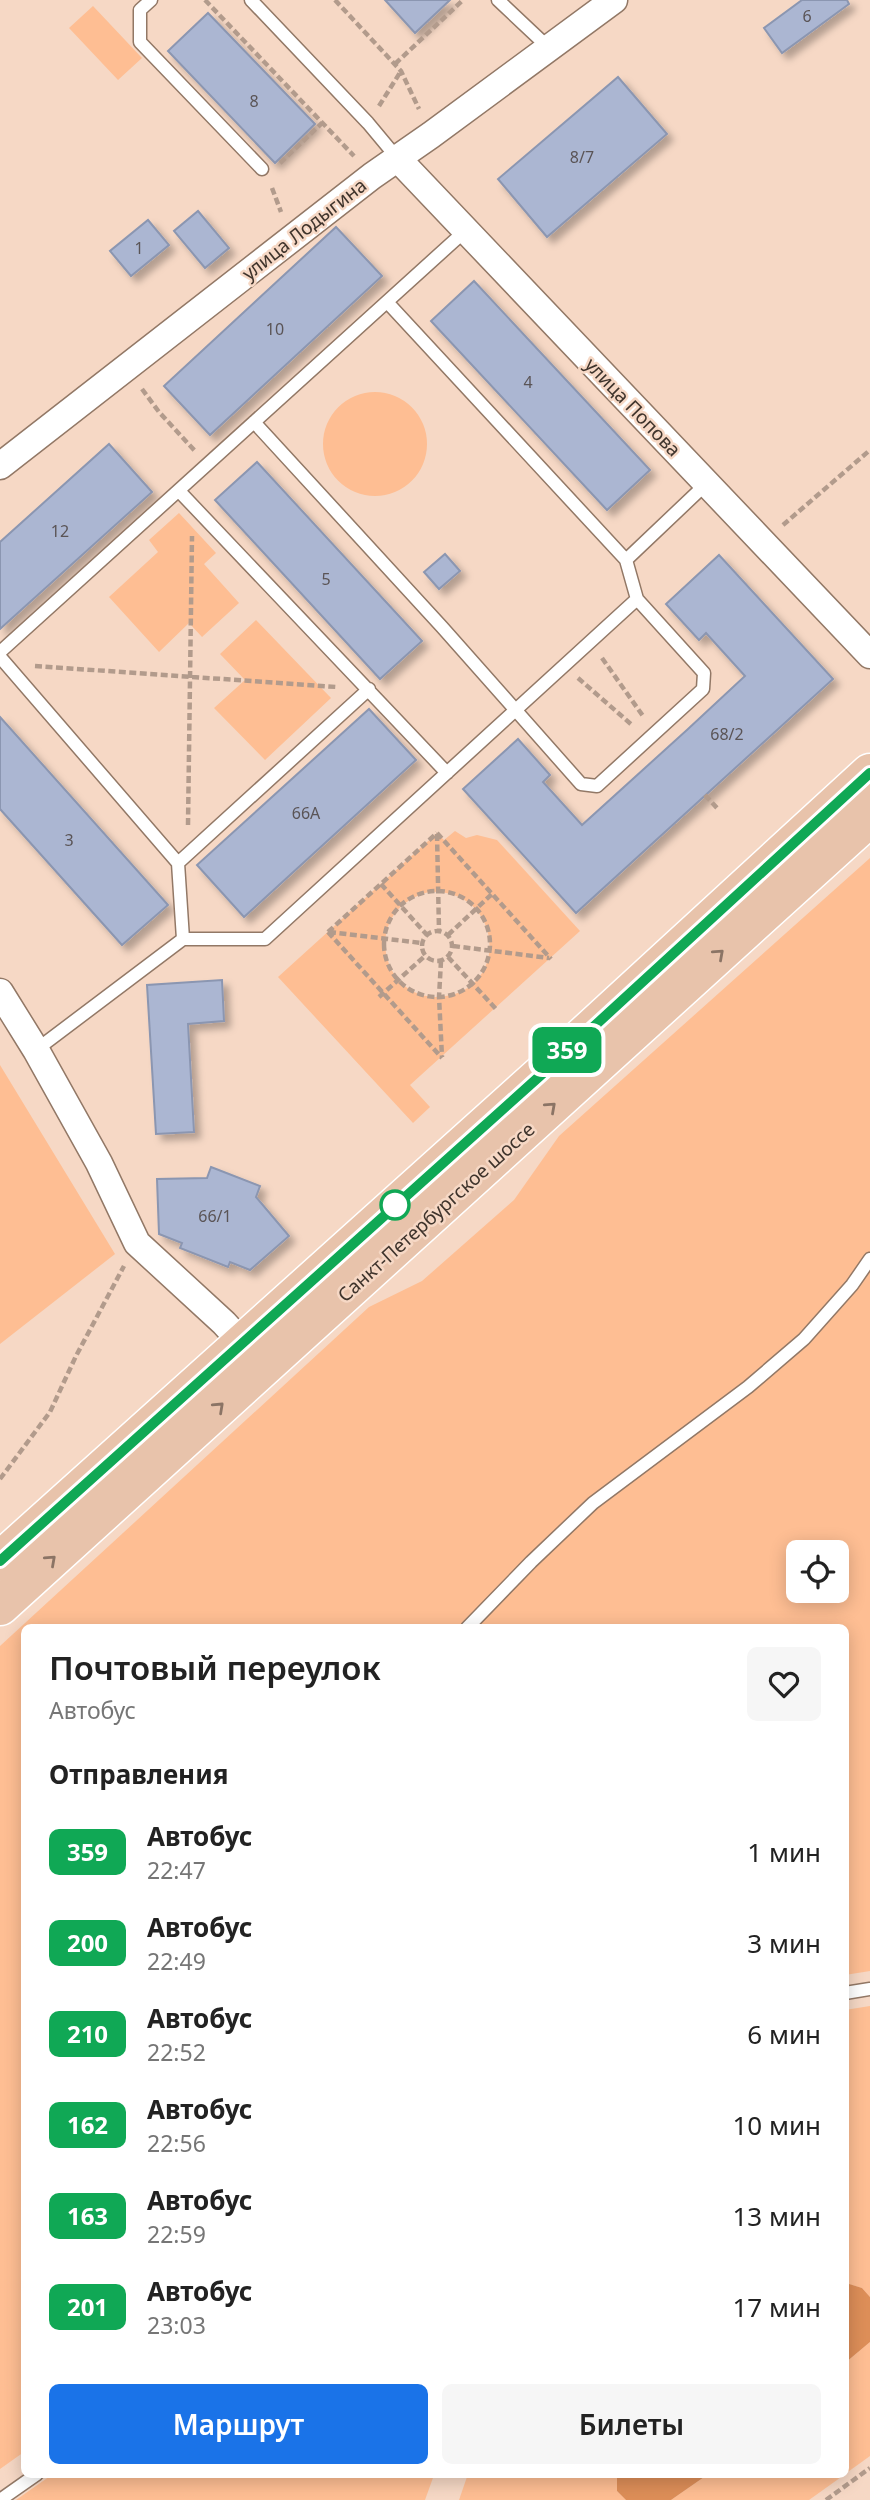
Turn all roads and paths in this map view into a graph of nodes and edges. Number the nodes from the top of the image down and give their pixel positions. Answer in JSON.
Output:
{"nodes":[{"id":1,"x":151,"y":0,"type":"edge"},
{"id":2,"x":205,"y":0,"type":"edge"},
{"id":3,"x":251,"y":0,"type":"edge"},
{"id":4,"x":335,"y":0,"type":"edge"},
{"id":5,"x":463,"y":0,"type":"edge"},
{"id":6,"x":498,"y":0,"type":"edge"},
{"id":7,"x":614,"y":0,"type":"edge"},
{"id":8,"x":550,"y":49,"type":"junction"},
{"id":9,"x":395,"y":64,"type":"junction"},
{"id":10,"x":322,"y":123,"type":"junction"},
{"id":11,"x":431,"y":135,"type":"junction"},
{"id":12,"x":398,"y":159,"type":"junction"},
{"id":13,"x":265,"y":172,"type":"junction"},
{"id":14,"x":372,"y":176,"type":"junction"},
{"id":15,"x":465,"y":231,"type":"junction"},
{"id":16,"x":291,"y":238,"type":"junction"},
{"id":17,"x":388,"y":303,"type":"junction"},
{"id":18,"x":159,"y":412,"type":"dead end"},
{"id":19,"x":254,"y":422,"type":"junction"},
{"id":20,"x":870,"y":450,"type":"edge"},
{"id":21,"x":207,"y":465,"type":"junction"},
{"id":22,"x":0,"y":466,"type":"edge"},
{"id":23,"x":706,"y":484,"type":"junction"},
{"id":24,"x":180,"y":491,"type":"junction"},
{"id":25,"x":192,"y":504,"type":"junction"},
{"id":26,"x":763,"y":543,"type":"junction"},
{"id":27,"x":626,"y":560,"type":"junction"},
{"id":28,"x":637,"y":599,"type":"junction"},
{"id":29,"x":590,"y":643,"type":"junction"},
{"id":30,"x":870,"y":655,"type":"edge"},
{"id":31,"x":2,"y":658,"type":"edge"},
{"id":32,"x":564,"y":666,"type":"junction"},
{"id":33,"x":189,"y":677,"type":"junction"},
{"id":34,"x":369,"y":689,"type":"junction"},
{"id":35,"x":516,"y":711,"type":"junction"},
{"id":36,"x":652,"y":736,"type":"junction"},
{"id":37,"x":447,"y":773,"type":"junction"},
{"id":38,"x":870,"y":773,"type":"edge"},
{"id":39,"x":705,"y":795,"type":"dead end"},
{"id":40,"x":717,"y":808,"type":"dead end"},
{"id":41,"x":870,"y":817,"type":"edge"},
{"id":42,"x":437,"y":833,"type":"junction"},
{"id":43,"x":183,"y":859,"type":"junction"},
{"id":44,"x":381,"y":884,"type":"junction"},
{"id":45,"x":439,"y":892,"type":"junction"},
{"id":46,"x":492,"y":894,"type":"junction"},
{"id":47,"x":401,"y":906,"type":"junction"},
{"id":48,"x":476,"y":909,"type":"junction"},
{"id":49,"x":439,"y":931,"type":"junction"},
{"id":50,"x":328,"y":932,"type":"junction"},
{"id":51,"x":448,"y":934,"type":"junction"},
{"id":52,"x":427,"y":935,"type":"junction"},
{"id":53,"x":183,"y":939,"type":"junction"},
{"id":54,"x":384,"y":939,"type":"junction"},
{"id":55,"x":422,"y":943,"type":"junction"},
{"id":56,"x":453,"y":946,"type":"junction"},
{"id":57,"x":489,"y":950,"type":"junction"},
{"id":58,"x":426,"y":955,"type":"junction"},
{"id":59,"x":448,"y":957,"type":"junction"},
{"id":60,"x":441,"y":961,"type":"junction"},
{"id":61,"x":398,"y":980,"type":"junction"},
{"id":62,"x":472,"y":984,"type":"junction"},
{"id":63,"x":0,"y":992,"type":"edge"},
{"id":64,"x":382,"y":995,"type":"junction"},
{"id":65,"x":439,"y":997,"type":"junction"},
{"id":66,"x":496,"y":1009,"type":"dead end"},
{"id":67,"x":36,"y":1051,"type":"junction"},
{"id":68,"x":136,"y":1243,"type":"junction"},
{"id":69,"x":870,"y":1259,"type":"edge"},
{"id":70,"x":252,"y":1354,"type":"junction"},
{"id":71,"x":0,"y":1479,"type":"edge"},
{"id":72,"x":0,"y":1561,"type":"edge"},
{"id":73,"x":0,"y":1606,"type":"edge"},
{"id":74,"x":471,"y":1624,"type":"edge"},
{"id":75,"x":870,"y":1989,"type":"edge"},
{"id":76,"x":849,"y":1992,"type":"edge"},
{"id":77,"x":870,"y":2468,"type":"edge"},
{"id":78,"x":31,"y":2478,"type":"edge"},
{"id":79,"x":0,"y":2500,"type":"edge"},
{"id":80,"x":828,"y":2500,"type":"edge"}],
"edges":[{"from":1,"to":13,"type":"lane"},
{"from":2,"to":10,"type":"path"},
{"from":3,"to":12,"type":"lane"},
{"from":4,"to":9,"type":"path"},
{"from":5,"to":9,"type":"path"},
{"from":6,"to":8,"type":"lane"},
{"from":7,"to":8,"type":"street","name":"улица Лодыгина"},
{"from":8,"to":11,"type":"street","name":"улица Лодыгина"},
{"from":9,"to":11,"type":"path"},
{"from":10,"to":13,"type":"path"},
{"from":10,"to":14,"type":"path"},
{"from":11,"to":12,"type":"street","name":"улица Лодыгина"},
{"from":12,"to":14,"type":"street","name":"улица Лодыгина"},
{"from":12,"to":15,"type":"street","name":"улица Попова"},
{"from":13,"to":16,"type":"path"},
{"from":14,"to":16,"type":"street","name":"улица Лодыгина"},
{"from":15,"to":17,"type":"lane"},
{"from":15,"to":23,"type":"street","name":"улица Попова"},
{"from":16,"to":22,"type":"street","name":"улица Лодыгина"},
{"from":17,"to":19,"type":"lane"},
{"from":17,"to":27,"type":"lane"},
{"from":18,"to":21,"type":"path"},
{"from":19,"to":21,"type":"lane"},
{"from":19,"to":35,"type":"lane"},
{"from":20,"to":26,"type":"path"},
{"from":21,"to":24,"type":"lane"},
{"from":23,"to":26,"type":"street","name":"улица Попова"},
{"from":23,"to":27,"type":"lane"},
{"from":24,"to":25,"type":"lane"},
{"from":24,"to":31,"type":"lane"},
{"from":25,"to":33,"type":"path"},
{"from":25,"to":34,"type":"lane"},
{"from":26,"to":30,"type":"street","name":"улица Попова"},
{"from":27,"to":28,"type":"lane"},
{"from":28,"to":29,"type":"lane"},
{"from":28,"to":36,"type":"lane"},
{"from":29,"to":32,"type":"lane"},
{"from":29,"to":36,"type":"path"},
{"from":31,"to":33,"type":"path"},
{"from":31,"to":43,"type":"lane"},
{"from":32,"to":35,"type":"lane"},
{"from":32,"to":36,"type":"path"},
{"from":33,"to":34,"type":"path"},
{"from":33,"to":43,"type":"path"},
{"from":34,"to":37,"type":"lane"},
{"from":34,"to":43,"type":"lane"},
{"from":35,"to":36,"type":"lane"},
{"from":35,"to":37,"type":"lane"},
{"from":37,"to":53,"type":"lane"},
{"from":38,"to":70,"type":"main road","name":"Санкт-Петербургское шоссе"},
{"from":39,"to":40,"type":"path"},
{"from":70,"to":41,"type":"main road","name":"Санкт-Петербургское шоссе","one_way":true},
{"from":42,"to":44,"type":"path"},
{"from":42,"to":45,"type":"path"},
{"from":42,"to":46,"type":"path"},
{"from":43,"to":53,"type":"lane"},
{"from":44,"to":47,"type":"path"},
{"from":44,"to":50,"type":"path"},
{"from":45,"to":47,"type":"path"},
{"from":45,"to":48,"type":"path"},
{"from":45,"to":49,"type":"path"},
{"from":46,"to":48,"type":"path"},
{"from":46,"to":57,"type":"path"},
{"from":47,"to":52,"type":"path"},
{"from":47,"to":54,"type":"path"},
{"from":48,"to":51,"type":"path"},
{"from":48,"to":57,"type":"path"},
{"from":49,"to":51,"type":"path"},
{"from":49,"to":52,"type":"path"},
{"from":50,"to":54,"type":"path"},
{"from":50,"to":64,"type":"path"},
{"from":51,"to":56,"type":"path"},
{"from":52,"to":55,"type":"path"},
{"from":53,"to":67,"type":"lane"},
{"from":54,"to":55,"type":"path"},
{"from":54,"to":61,"type":"path"},
{"from":55,"to":58,"type":"path"},
{"from":56,"to":57,"type":"path"},
{"from":56,"to":59,"type":"path"},
{"from":57,"to":62,"type":"path"},
{"from":58,"to":60,"type":"path"},
{"from":58,"to":61,"type":"path"},
{"from":59,"to":60,"type":"path"},
{"from":59,"to":62,"type":"path"},
{"from":60,"to":65,"type":"path"},
{"from":61,"to":64,"type":"path"},
{"from":61,"to":65,"type":"path"},
{"from":62,"to":65,"type":"path"},
{"from":62,"to":66,"type":"path"},
{"from":63,"to":67,"type":"street"},
{"from":64,"to":65,"type":"path"},
{"from":67,"to":68,"type":"street"},
{"from":68,"to":70,"type":"street"},
{"from":68,"to":71,"type":"path"},
{"from":69,"to":74,"type":"lane"},
{"from":70,"to":72,"type":"main road","name":"Санкт-Петербургское шоссе"},
{"from":73,"to":70,"type":"main road","name":"Санкт-Петербургское шоссе","one_way":true},
{"from":75,"to":76,"type":"lane"},
{"from":77,"to":80,"type":"path"},
{"from":78,"to":79,"type":"lane"}]}
